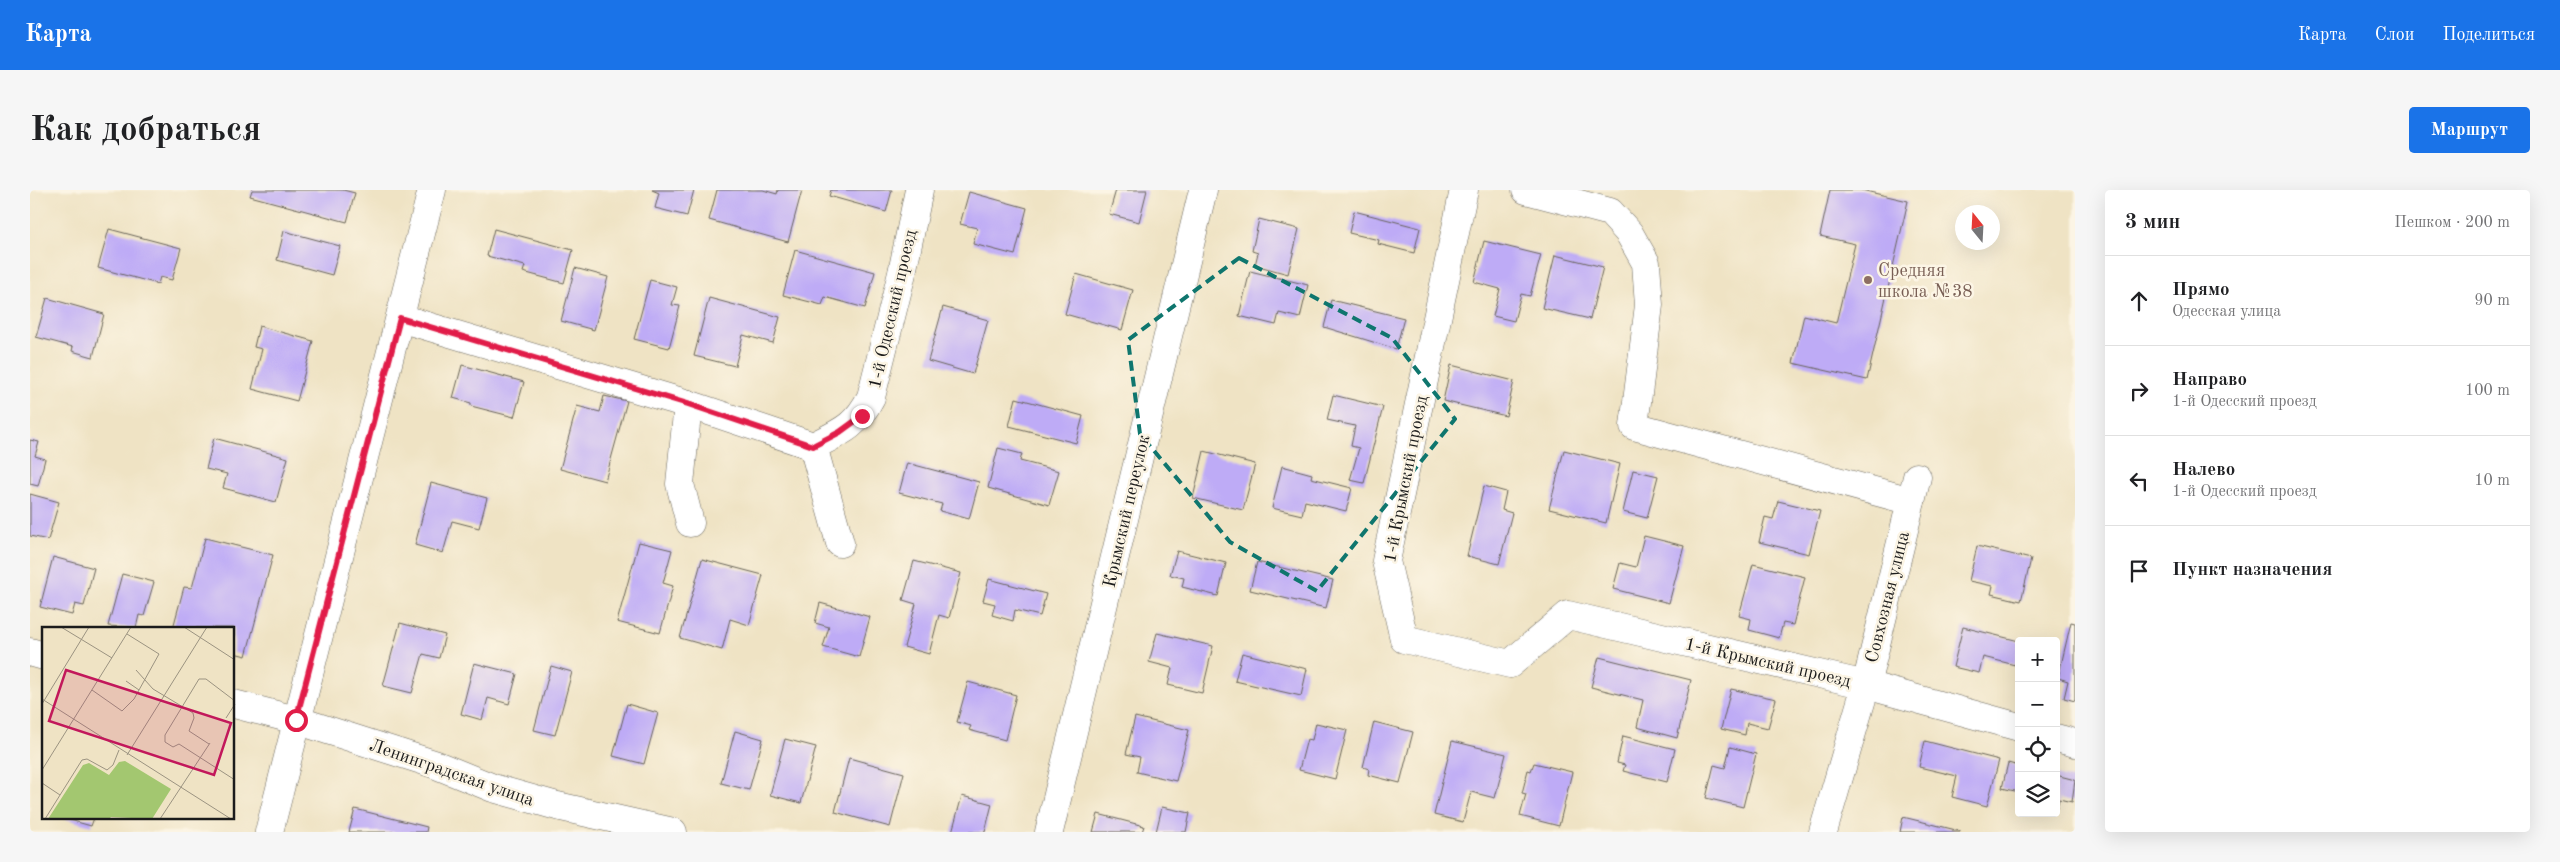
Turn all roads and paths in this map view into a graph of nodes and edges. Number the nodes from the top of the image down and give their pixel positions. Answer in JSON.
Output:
{"nodes":[{"id":1,"x":432,"y":190,"type":"edge"},
{"id":2,"x":919,"y":190,"type":"edge"},
{"id":3,"x":1202,"y":190,"type":"edge"},
{"id":4,"x":1464,"y":190,"type":"edge"},
{"id":5,"x":1526,"y":190,"type":"edge"},
{"id":6,"x":400,"y":318,"type":"junction"},
{"id":7,"x":688,"y":404,"type":"junction"},
{"id":8,"x":813,"y":446,"type":"junction"},
{"id":9,"x":690,"y":523,"type":"dead end"},
{"id":10,"x":840,"y":543,"type":"dead end"},
{"id":11,"x":1866,"y":685,"type":"junction"},
{"id":12,"x":235,"y":704,"type":"edge"},
{"id":13,"x":296,"y":720,"type":"junction"},
{"id":14,"x":2015,"y":726,"type":"edge"},
{"id":15,"x":2060,"y":739,"type":"edge"},
{"id":16,"x":2075,"y":743,"type":"edge"},
{"id":17,"x":269,"y":832,"type":"edge"},
{"id":18,"x":673,"y":832,"type":"edge"},
{"id":19,"x":1049,"y":832,"type":"edge"},
{"id":20,"x":1823,"y":832,"type":"edge"}],
"edges":[{"from":1,"to":6,"type":"street"},
{"from":2,"to":8,"type":"street","name":"1-й Одесский проезд"},
{"from":3,"to":19,"type":"street","name":"Крымский переулок"},
{"from":4,"to":11,"type":"street","name":"1-й Крымский проезд"},
{"from":5,"to":11,"type":"street","name":"Совхозная улица"},
{"from":6,"to":7,"type":"street"},
{"from":6,"to":13,"type":"street"},
{"from":7,"to":8,"type":"street"},
{"from":7,"to":9,"type":"street"},
{"from":8,"to":10,"type":"street"},
{"from":11,"to":14,"type":"street"},
{"from":11,"to":20,"type":"street","name":"Совхозная улица"},
{"from":12,"to":13,"type":"street","name":"Ленинградская улица"},
{"from":13,"to":17,"type":"street"},
{"from":13,"to":18,"type":"street","name":"Ленинградская улица"},
{"from":15,"to":16,"type":"street"}]}
